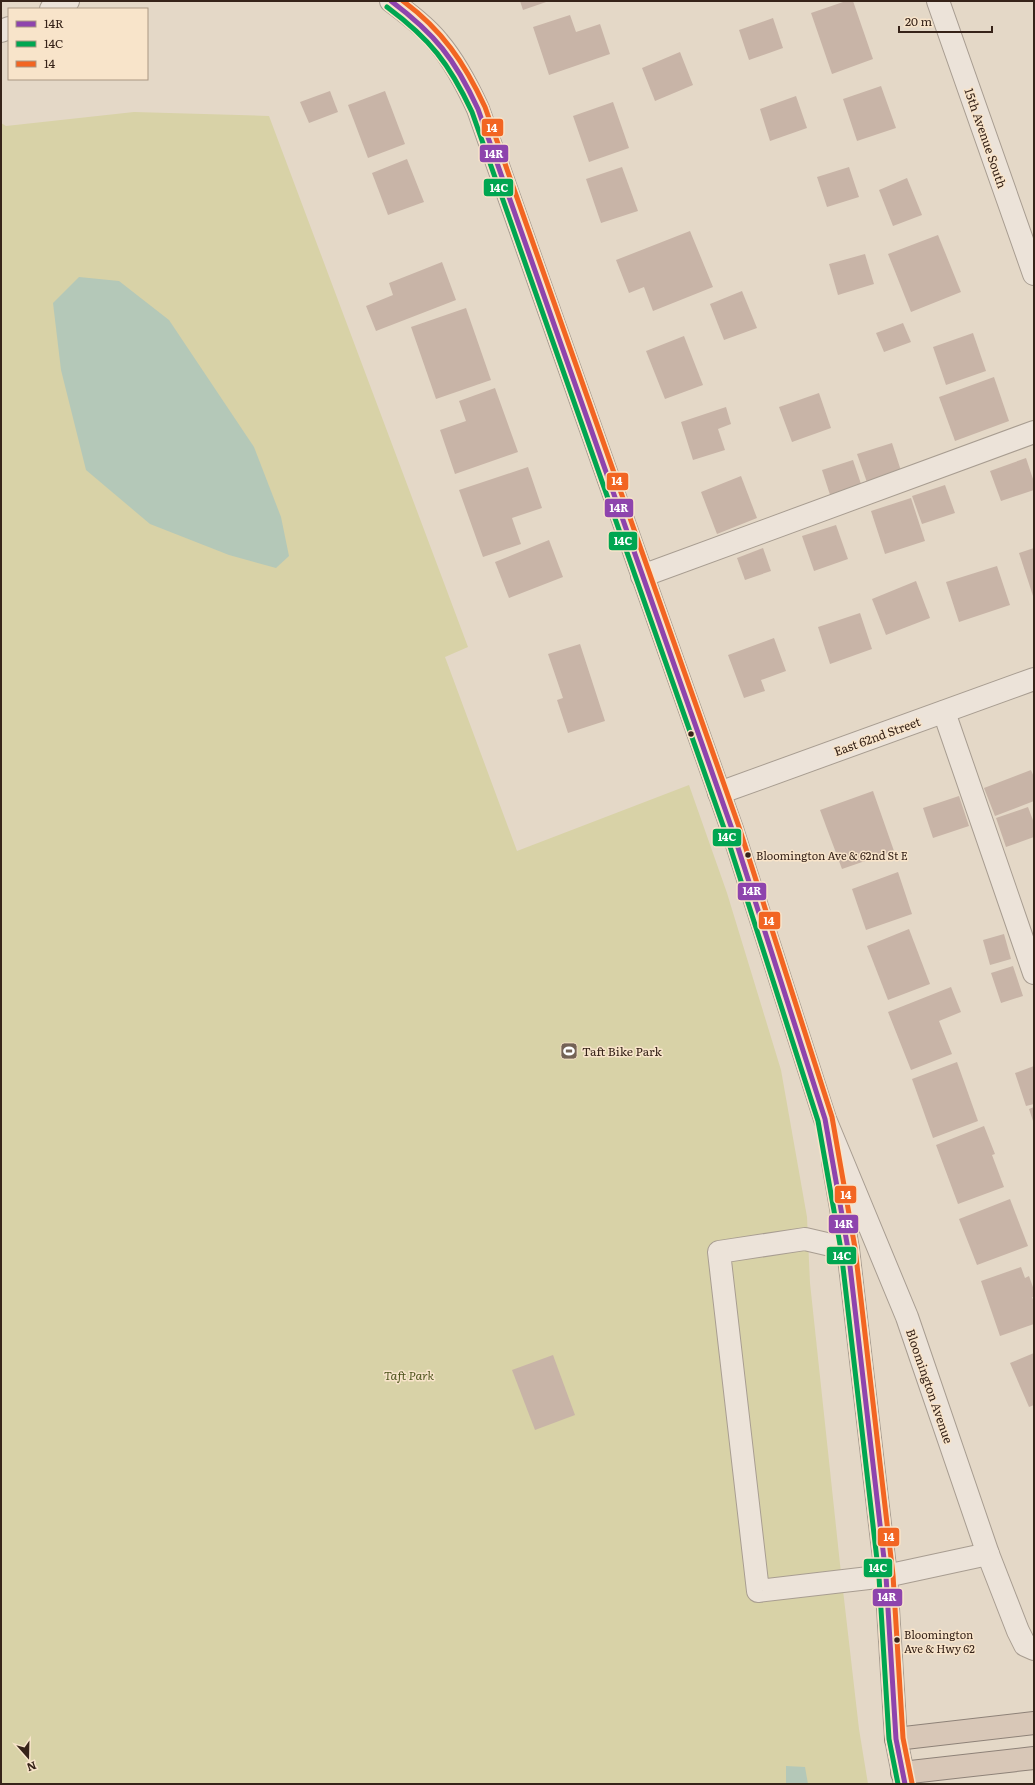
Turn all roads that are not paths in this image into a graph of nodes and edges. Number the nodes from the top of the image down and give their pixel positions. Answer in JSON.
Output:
{"nodes":[{"id":1,"x":68,"y":1,"type":"edge"},
{"id":2,"x":391,"y":1,"type":"edge"},
{"id":3,"x":938,"y":1,"type":"edge"},
{"id":4,"x":53,"y":8,"type":"edge"},
{"id":5,"x":1034,"y":274,"type":"edge"},
{"id":6,"x":1034,"y":432,"type":"edge"},
{"id":7,"x":642,"y":576,"type":"junction"},
{"id":8,"x":1034,"y":679,"type":"edge"},
{"id":9,"x":944,"y":712,"type":"junction"},
{"id":10,"x":719,"y":793,"type":"junction"},
{"id":11,"x":1034,"y":973,"type":"edge"},
{"id":12,"x":825,"y":1119,"type":"junction"},
{"id":13,"x":848,"y":1249,"type":"junction"},
{"id":14,"x":988,"y":1554,"type":"junction"},
{"id":15,"x":886,"y":1576,"type":"junction"},
{"id":16,"x":1034,"y":1649,"type":"edge"},
{"id":17,"x":1034,"y":1723,"type":"edge"},
{"id":18,"x":896,"y":1739,"type":"junction"},
{"id":19,"x":1034,"y":1758,"type":"edge"},
{"id":20,"x":904,"y":1778,"type":"edge"}],
"edges":[{"from":1,"to":4,"type":"street"},
{"from":2,"to":7,"type":"street","name":"Bloomington Avenue"},
{"from":3,"to":5,"type":"street","name":"15th Avenue South"},
{"from":6,"to":7,"type":"street"},
{"from":7,"to":10,"type":"street","name":"Bloomington Avenue"},
{"from":8,"to":9,"type":"street","name":"East 62nd Street"},
{"from":9,"to":10,"type":"street","name":"East 62nd Street"},
{"from":9,"to":11,"type":"street"},
{"from":10,"to":12,"type":"street","name":"Bloomington Avenue"},
{"from":12,"to":13,"type":"street","name":"Bloomington Avenue"},
{"from":12,"to":14,"type":"street","name":"Bloomington Avenue"},
{"from":13,"to":15,"type":"street","name":"Bloomington Avenue"},
{"from":13,"to":15,"type":"street"},
{"from":14,"to":15,"type":"street"},
{"from":14,"to":16,"type":"street","name":"Bloomington Avenue"},
{"from":15,"to":18,"type":"street","name":"Bloomington Avenue"},
{"from":17,"to":18,"type":"highway"},
{"from":18,"to":20,"type":"street","name":"Bloomington Avenue"},
{"from":19,"to":20,"type":"highway"}]}
